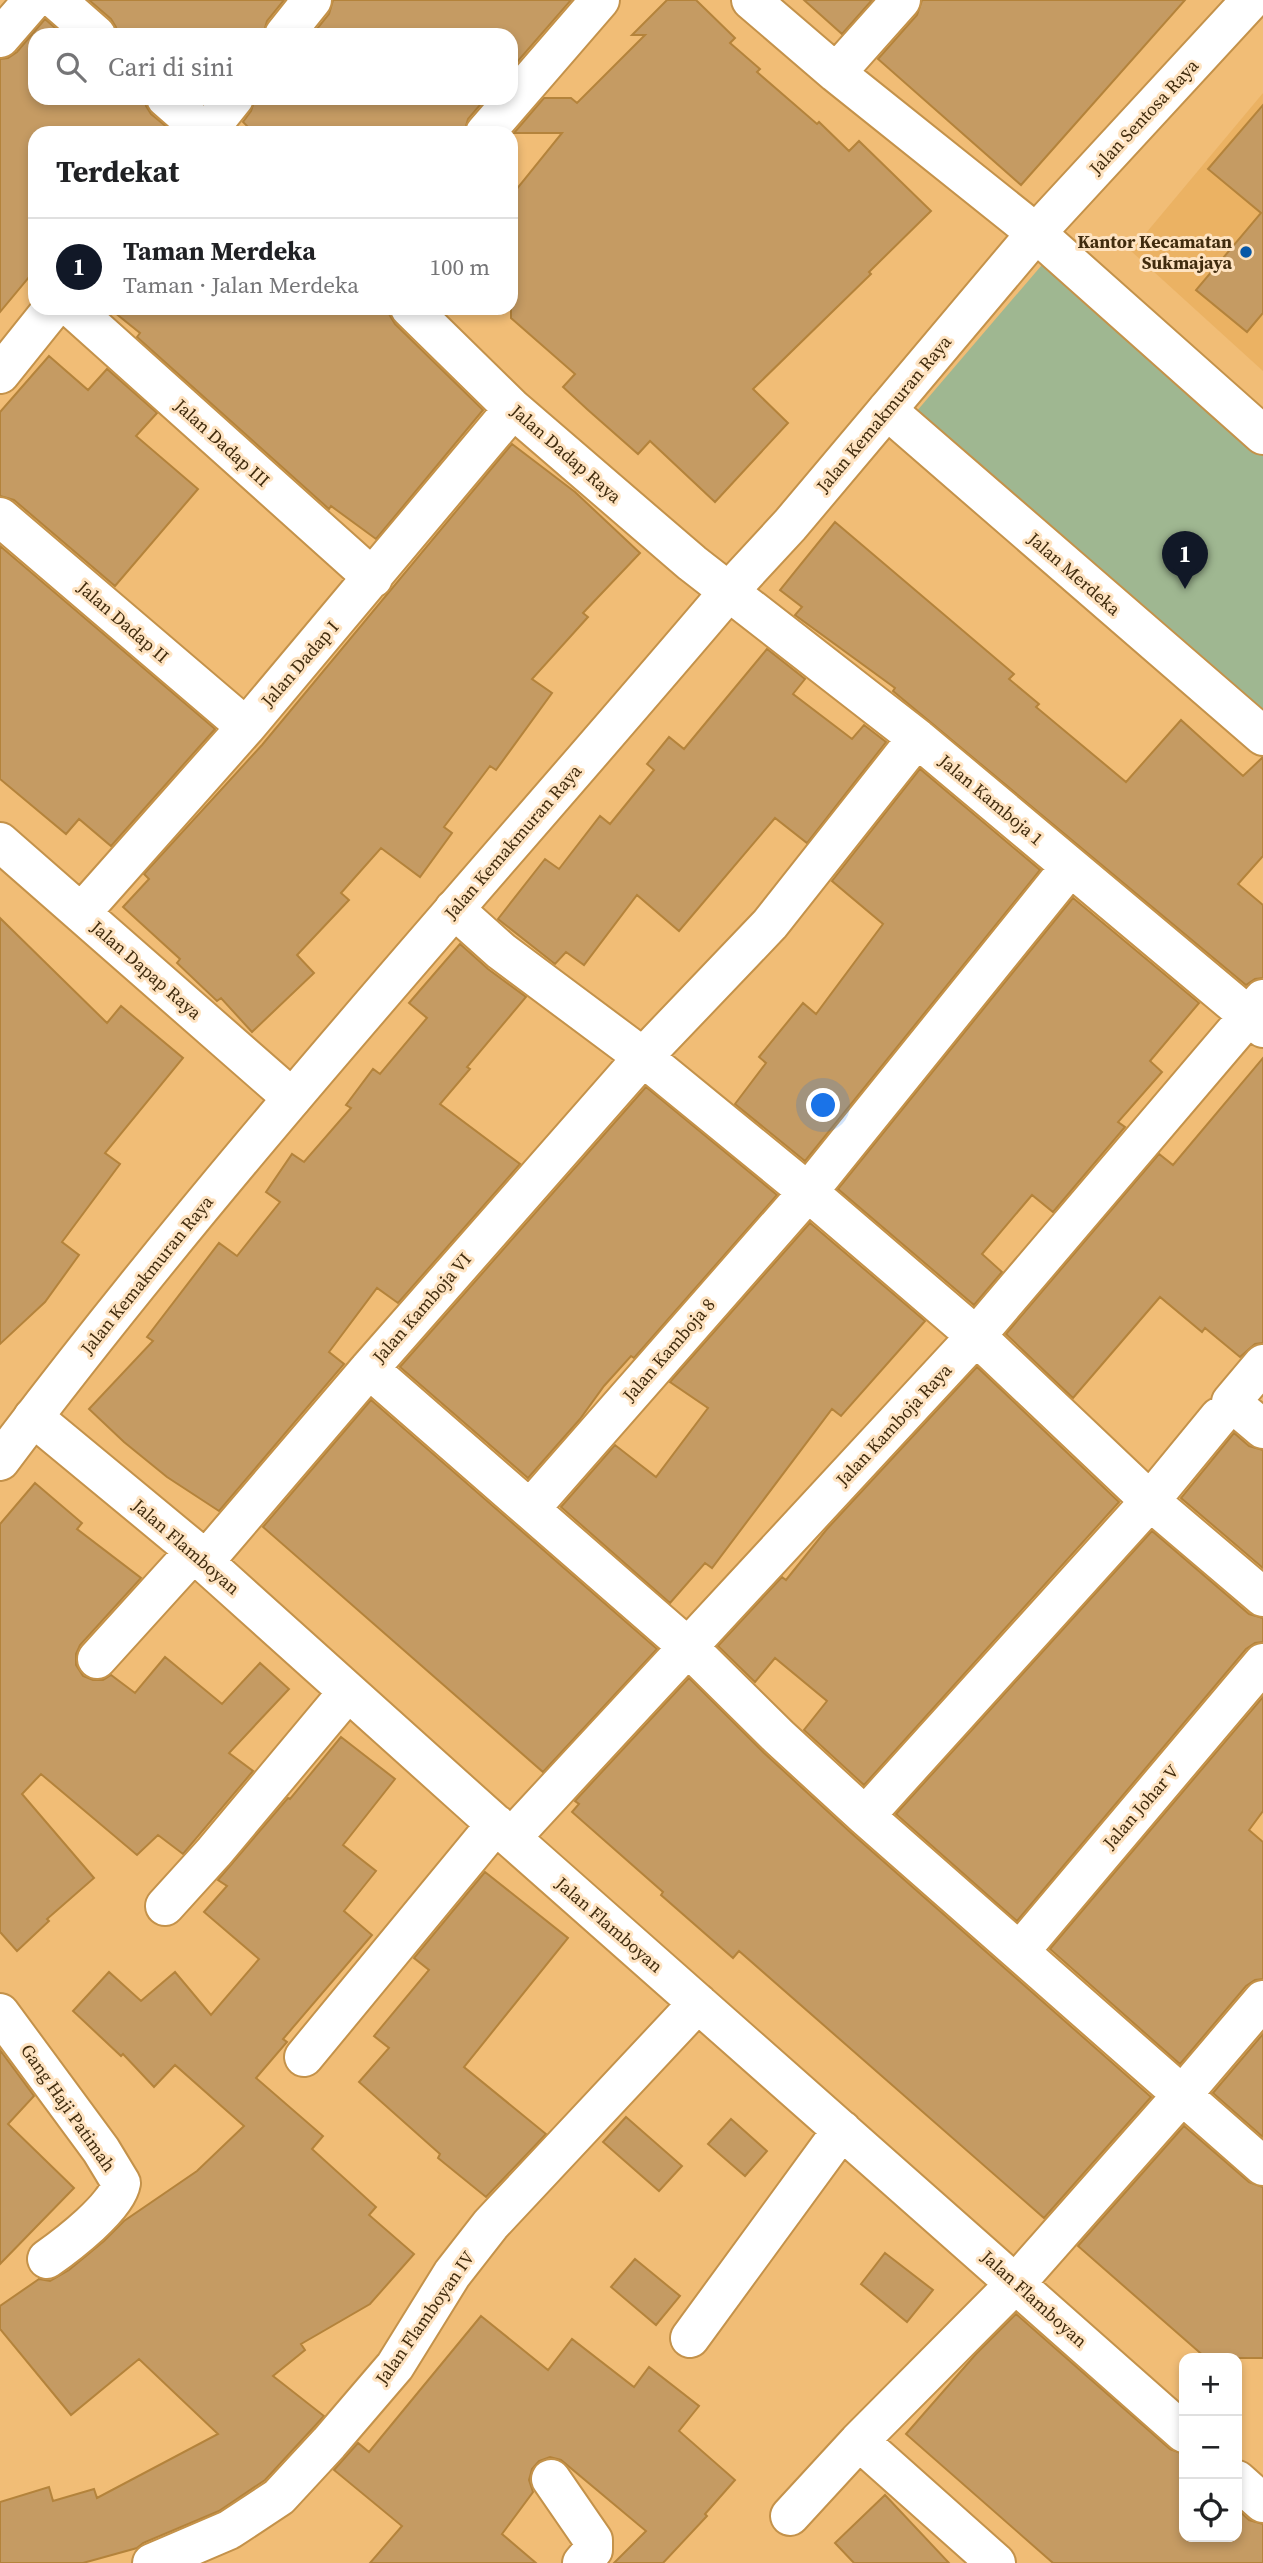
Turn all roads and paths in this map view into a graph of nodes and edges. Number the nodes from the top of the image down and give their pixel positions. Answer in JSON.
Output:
{"nodes":[{"id":1,"x":33,"y":0,"type":"edge"},
{"id":2,"x":56,"y":0,"type":"edge"},
{"id":3,"x":313,"y":0,"type":"edge"},
{"id":4,"x":600,"y":0,"type":"edge"},
{"id":5,"x":751,"y":0,"type":"edge"},
{"id":6,"x":901,"y":0,"type":"edge"},
{"id":7,"x":1251,"y":0,"type":"edge"},
{"id":8,"x":88,"y":28,"type":"edge"},
{"id":9,"x":290,"y":28,"type":"edge"},
{"id":10,"x":0,"y":38,"type":"edge"},
{"id":11,"x":836,"y":73,"type":"junction"},
{"id":12,"x":518,"y":95,"type":"edge"},
{"id":13,"x":174,"y":105,"type":"edge"},
{"id":14,"x":228,"y":105,"type":"edge"},
{"id":15,"x":509,"y":105,"type":"edge"},
{"id":16,"x":198,"y":126,"type":"edge"},
{"id":17,"x":212,"y":126,"type":"edge"},
{"id":18,"x":491,"y":126,"type":"edge"},
{"id":19,"x":1037,"y":233,"type":"junction"},
{"id":20,"x":47,"y":315,"type":"edge"},
{"id":21,"x":80,"y":315,"type":"edge"},
{"id":22,"x":417,"y":315,"type":"edge"},
{"id":23,"x":0,"y":374,"type":"edge"},
{"id":24,"x":513,"y":410,"type":"junction"},
{"id":25,"x":887,"y":410,"type":"junction"},
{"id":26,"x":1263,"y":435,"type":"edge"},
{"id":27,"x":0,"y":517,"type":"edge"},
{"id":28,"x":373,"y":578,"type":"junction"},
{"id":29,"x":730,"y":590,"type":"junction"},
{"id":30,"x":246,"y":727,"type":"junction"},
{"id":31,"x":1263,"y":736,"type":"edge"},
{"id":32,"x":917,"y":738,"type":"junction"},
{"id":33,"x":0,"y":842,"type":"edge"},
{"id":34,"x":1070,"y":867,"type":"junction"},
{"id":35,"x":454,"y":909,"type":"junction"},
{"id":36,"x":81,"y":913,"type":"junction"},
{"id":37,"x":1258,"y":1014,"type":"edge"},
{"id":38,"x":643,"y":1057,"type":"junction"},
{"id":39,"x":292,"y":1098,"type":"junction"},
{"id":40,"x":807,"y":1192,"type":"junction"},
{"id":41,"x":976,"y":1336,"type":"junction"},
{"id":42,"x":1263,"y":1364,"type":"edge"},
{"id":43,"x":369,"y":1369,"type":"junction"},
{"id":44,"x":33,"y":1417,"type":"junction"},
{"id":45,"x":1219,"y":1417,"type":"dead end"},
{"id":46,"x":1263,"y":1429,"type":"edge"},
{"id":47,"x":0,"y":1461,"type":"edge"},
{"id":48,"x":1150,"y":1501,"type":"junction"},
{"id":49,"x":530,"y":1508,"type":"junction"},
{"id":50,"x":200,"y":1556,"type":"junction"},
{"id":51,"x":1263,"y":1597,"type":"edge"},
{"id":52,"x":689,"y":1648,"type":"junction"},
{"id":53,"x":97,"y":1659,"type":"dead end"},
{"id":54,"x":1263,"y":1663,"type":"edge"},
{"id":55,"x":347,"y":1693,"type":"junction"},
{"id":56,"x":865,"y":1816,"type":"junction"},
{"id":57,"x":503,"y":1831,"type":"junction"},
{"id":58,"x":164,"y":1906,"type":"dead end"},
{"id":59,"x":1020,"y":1951,"type":"junction"},
{"id":60,"x":1263,"y":2000,"type":"edge"},
{"id":61,"x":698,"y":2003,"type":"junction"},
{"id":62,"x":0,"y":2013,"type":"edge"},
{"id":63,"x":304,"y":2057,"type":"dead end"},
{"id":64,"x":1183,"y":2094,"type":"junction"},
{"id":65,"x":842,"y":2130,"type":"junction"},
{"id":66,"x":1263,"y":2166,"type":"edge"},
{"id":67,"x":47,"y":2259,"type":"dead end"},
{"id":68,"x":1016,"y":2283,"type":"junction"},
{"id":69,"x":690,"y":2338,"type":"dead end"},
{"id":70,"x":1179,"y":2429,"type":"edge"},
{"id":71,"x":859,"y":2441,"type":"junction"},
{"id":72,"x":551,"y":2479,"type":"dead end"},
{"id":73,"x":1242,"y":2484,"type":"edge"},
{"id":74,"x":1263,"y":2503,"type":"edge"},
{"id":75,"x":790,"y":2516,"type":"dead end"},
{"id":76,"x":152,"y":2563,"type":"edge"},
{"id":77,"x":582,"y":2563,"type":"edge"},
{"id":78,"x":996,"y":2563,"type":"edge"}],
"edges":[{"from":1,"to":10,"type":"street"},
{"from":2,"to":8,"type":"street"},
{"from":3,"to":9,"type":"street"},
{"from":4,"to":12,"type":"street"},
{"from":5,"to":11,"type":"street"},
{"from":6,"to":11,"type":"street"},
{"from":7,"to":19,"type":"street","name":"Jalan Sentosa Raya"},
{"from":11,"to":19,"type":"street"},
{"from":13,"to":16,"type":"street"},
{"from":14,"to":17,"type":"street"},
{"from":15,"to":18,"type":"street"},
{"from":19,"to":25,"type":"street","name":"Jalan Kemakmuran Raya"},
{"from":19,"to":26,"type":"street"},
{"from":20,"to":23,"type":"street"},
{"from":21,"to":28,"type":"street","name":"Jalan Dadap III"},
{"from":22,"to":24,"type":"street","name":"Jalan Dadap Raya"},
{"from":24,"to":28,"type":"street","name":"Jalan Dadap I"},
{"from":24,"to":29,"type":"street","name":"Jalan Dadap Raya"},
{"from":25,"to":29,"type":"street","name":"Jalan Kemakmuran Raya"},
{"from":25,"to":31,"type":"street","name":"Jalan Merdeka"},
{"from":27,"to":30,"type":"street","name":"Jalan Dadap II"},
{"from":28,"to":30,"type":"street","name":"Jalan Dadap I"},
{"from":29,"to":32,"type":"street","name":"Jalan Kamboja 1"},
{"from":29,"to":35,"type":"street","name":"Jalan Kemakmuran Raya"},
{"from":30,"to":36,"type":"street","name":"Jalan Dadap I"},
{"from":32,"to":34,"type":"street","name":"Jalan Kamboja 1"},
{"from":32,"to":38,"type":"street","name":"Jalan Kamboja VI"},
{"from":33,"to":36,"type":"street","name":"Jalan Dapap Raya"},
{"from":34,"to":37,"type":"street","name":"Jalan Kamboja 1"},
{"from":34,"to":40,"type":"street","name":"Jalan Kamboja 8"},
{"from":35,"to":38,"type":"street"},
{"from":35,"to":39,"type":"street","name":"Jalan Kemakmuran Raya"},
{"from":36,"to":39,"type":"street","name":"Jalan Dapap Raya"},
{"from":37,"to":41,"type":"street","name":"Jalan Kamboja Raya"},
{"from":38,"to":40,"type":"street"},
{"from":38,"to":43,"type":"street","name":"Jalan Kamboja VI"},
{"from":39,"to":44,"type":"street","name":"Jalan Kemakmuran Raya"},
{"from":40,"to":41,"type":"street"},
{"from":40,"to":49,"type":"street","name":"Jalan Kamboja 8"},
{"from":41,"to":48,"type":"street"},
{"from":41,"to":52,"type":"street","name":"Jalan Kamboja Raya"},
{"from":42,"to":46,"type":"street"},
{"from":43,"to":49,"type":"street"},
{"from":43,"to":50,"type":"street","name":"Jalan Kamboja VI"},
{"from":44,"to":47,"type":"street","name":"Jalan Kemakmuran Raya"},
{"from":44,"to":50,"type":"street","name":"Jalan Flamboyan"},
{"from":45,"to":48,"type":"street"},
{"from":48,"to":51,"type":"street"},
{"from":48,"to":56,"type":"street"},
{"from":49,"to":52,"type":"street"},
{"from":50,"to":53,"type":"street","name":"Jalan Kamboja VI"},
{"from":50,"to":55,"type":"street","name":"Jalan Flamboyan"},
{"from":52,"to":56,"type":"street"},
{"from":52,"to":57,"type":"street","name":"Jalan Kamboja Raya"},
{"from":54,"to":59,"type":"street","name":"Jalan Johar V"},
{"from":55,"to":57,"type":"street","name":"Jalan Flamboyan"},
{"from":55,"to":58,"type":"street"},
{"from":56,"to":59,"type":"street"},
{"from":57,"to":61,"type":"street","name":"Jalan Flamboyan"},
{"from":57,"to":63,"type":"street","name":"Jalan Kamboja Raya"},
{"from":59,"to":64,"type":"street"},
{"from":60,"to":64,"type":"street"},
{"from":61,"to":65,"type":"street","name":"Jalan Flamboyan"},
{"from":61,"to":76,"type":"street","name":"Jalan Flamboyan IV"},
{"from":62,"to":67,"type":"street","name":"Gang Haji Patimah"},
{"from":64,"to":66,"type":"street"},
{"from":64,"to":68,"type":"street"},
{"from":65,"to":68,"type":"street","name":"Jalan Flamboyan"},
{"from":65,"to":69,"type":"street"},
{"from":68,"to":70,"type":"street","name":"Jalan Flamboyan"},
{"from":68,"to":71,"type":"street"},
{"from":71,"to":75,"type":"street"},
{"from":71,"to":78,"type":"street"},
{"from":72,"to":77,"type":"street"},
{"from":73,"to":74,"type":"street"}]}
